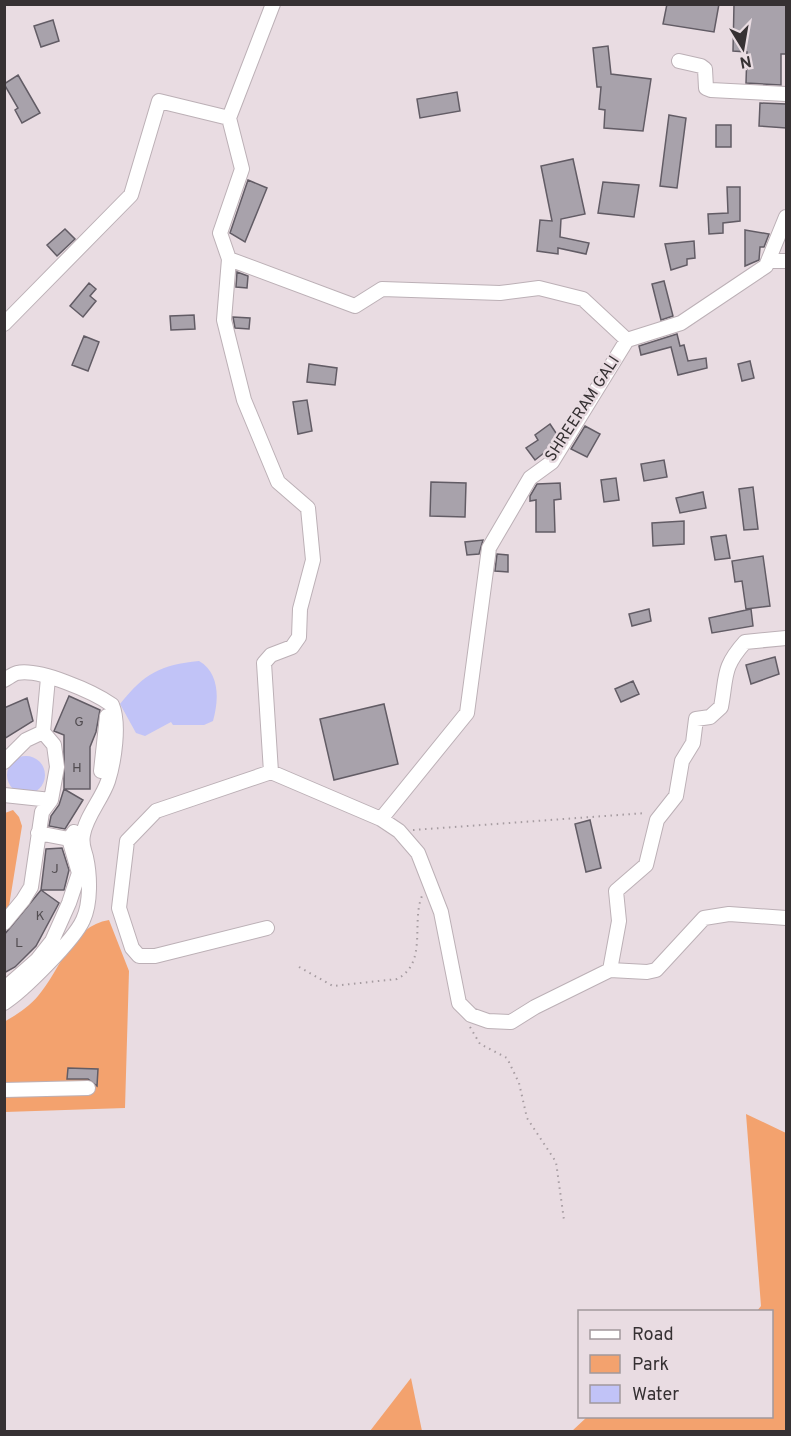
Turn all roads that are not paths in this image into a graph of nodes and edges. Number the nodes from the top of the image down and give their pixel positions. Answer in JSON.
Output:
{"nodes":[{"id":1,"x":273,"y":4,"type":"edge"},
{"id":2,"x":679,"y":61,"type":"dead end"},
{"id":3,"x":786,"y":94,"type":"edge"},
{"id":4,"x":229,"y":118,"type":"junction"},
{"id":5,"x":786,"y":218,"type":"edge"},
{"id":6,"x":229,"y":259,"type":"junction"},
{"id":7,"x":768,"y":261,"type":"junction"},
{"id":8,"x":786,"y":261,"type":"edge"},
{"id":9,"x":4,"y":324,"type":"edge"},
{"id":10,"x":627,"y":340,"type":"junction"},
{"id":11,"x":786,"y":638,"type":"edge"},
{"id":12,"x":48,"y":678,"type":"junction"},
{"id":13,"x":4,"y":680,"type":"edge"},
{"id":14,"x":107,"y":716,"type":"dead end"},
{"id":15,"x":43,"y":732,"type":"junction"},
{"id":16,"x":4,"y":762,"type":"edge"},
{"id":17,"x":271,"y":772,"type":"junction"},
{"id":18,"x":4,"y":783,"type":"edge"},
{"id":19,"x":4,"y":788,"type":"edge"},
{"id":20,"x":4,"y":795,"type":"edge"},
{"id":21,"x":51,"y":800,"type":"junction"},
{"id":22,"x":381,"y":819,"type":"junction"},
{"id":23,"x":39,"y":833,"type":"junction"},
{"id":24,"x":69,"y":839,"type":"junction"},
{"id":25,"x":786,"y":918,"type":"edge"},
{"id":26,"x":4,"y":923,"type":"edge"},
{"id":27,"x":267,"y":928,"type":"dead end"},
{"id":28,"x":610,"y":970,"type":"junction"},
{"id":29,"x":4,"y":989,"type":"edge"},
{"id":30,"x":4,"y":1002,"type":"edge"},
{"id":31,"x":88,"y":1088,"type":"dead end"},
{"id":32,"x":4,"y":1090,"type":"edge"}],
"edges":[{"from":1,"to":4,"type":"street"},
{"from":2,"to":3,"type":"street"},
{"from":4,"to":6,"type":"street"},
{"from":4,"to":9,"type":"street"},
{"from":5,"to":7,"type":"street","name":"SHREERAM GALI"},
{"from":6,"to":10,"type":"street"},
{"from":6,"to":17,"type":"street"},
{"from":7,"to":8,"type":"street"},
{"from":7,"to":10,"type":"street","name":"SHREERAM GALI"},
{"from":10,"to":22,"type":"street","name":"SHREERAM GALI"},
{"from":11,"to":28,"type":"street"},
{"from":12,"to":13,"type":"street"},
{"from":12,"to":15,"type":"street"},
{"from":12,"to":30,"type":"street"},
{"from":14,"to":24,"type":"street"},
{"from":15,"to":16,"type":"street"},
{"from":15,"to":21,"type":"street"},
{"from":17,"to":22,"type":"street"},
{"from":17,"to":27,"type":"street"},
{"from":18,"to":19,"type":"street"},
{"from":20,"to":21,"type":"street"},
{"from":21,"to":23,"type":"street"},
{"from":22,"to":28,"type":"street"},
{"from":23,"to":24,"type":"street"},
{"from":23,"to":26,"type":"street"},
{"from":24,"to":29,"type":"street"},
{"from":25,"to":28,"type":"street"},
{"from":31,"to":32,"type":"street"}]}
